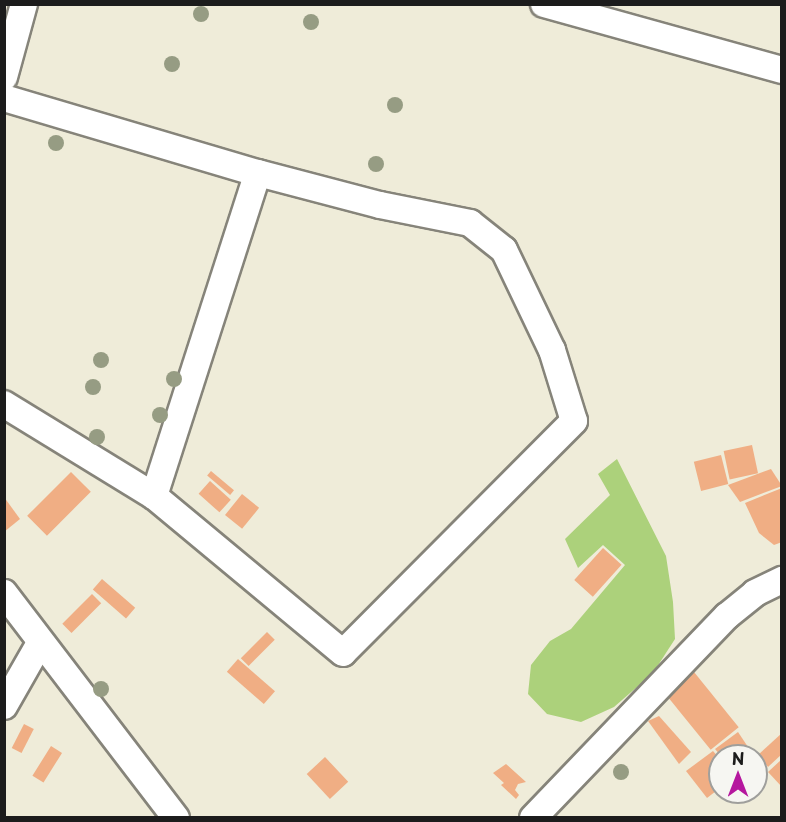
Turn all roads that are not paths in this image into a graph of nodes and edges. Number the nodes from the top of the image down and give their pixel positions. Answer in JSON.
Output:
{"nodes":[{"id":1,"x":24,"y":4,"type":"edge"},
{"id":2,"x":544,"y":4,"type":"edge"},
{"id":3,"x":782,"y":70,"type":"edge"},
{"id":4,"x":4,"y":77,"type":"edge"},
{"id":5,"x":4,"y":98,"type":"edge"},
{"id":6,"x":258,"y":173,"type":"junction"},
{"id":7,"x":4,"y":404,"type":"edge"},
{"id":8,"x":154,"y":496,"type":"junction"},
{"id":9,"x":782,"y":580,"type":"edge"},
{"id":10,"x":4,"y":593,"type":"edge"},
{"id":11,"x":40,"y":643,"type":"junction"},
{"id":12,"x":4,"y":706,"type":"edge"},
{"id":13,"x":176,"y":818,"type":"edge"},
{"id":14,"x":533,"y":818,"type":"edge"}],
"edges":[{"from":1,"to":4,"type":"street"},
{"from":2,"to":3,"type":"street"},
{"from":5,"to":6,"type":"street"},
{"from":6,"to":8,"type":"street"},
{"from":6,"to":8,"type":"street"},
{"from":7,"to":8,"type":"street"},
{"from":9,"to":14,"type":"street"},
{"from":10,"to":11,"type":"street"},
{"from":11,"to":12,"type":"street"},
{"from":11,"to":13,"type":"street"}]}
